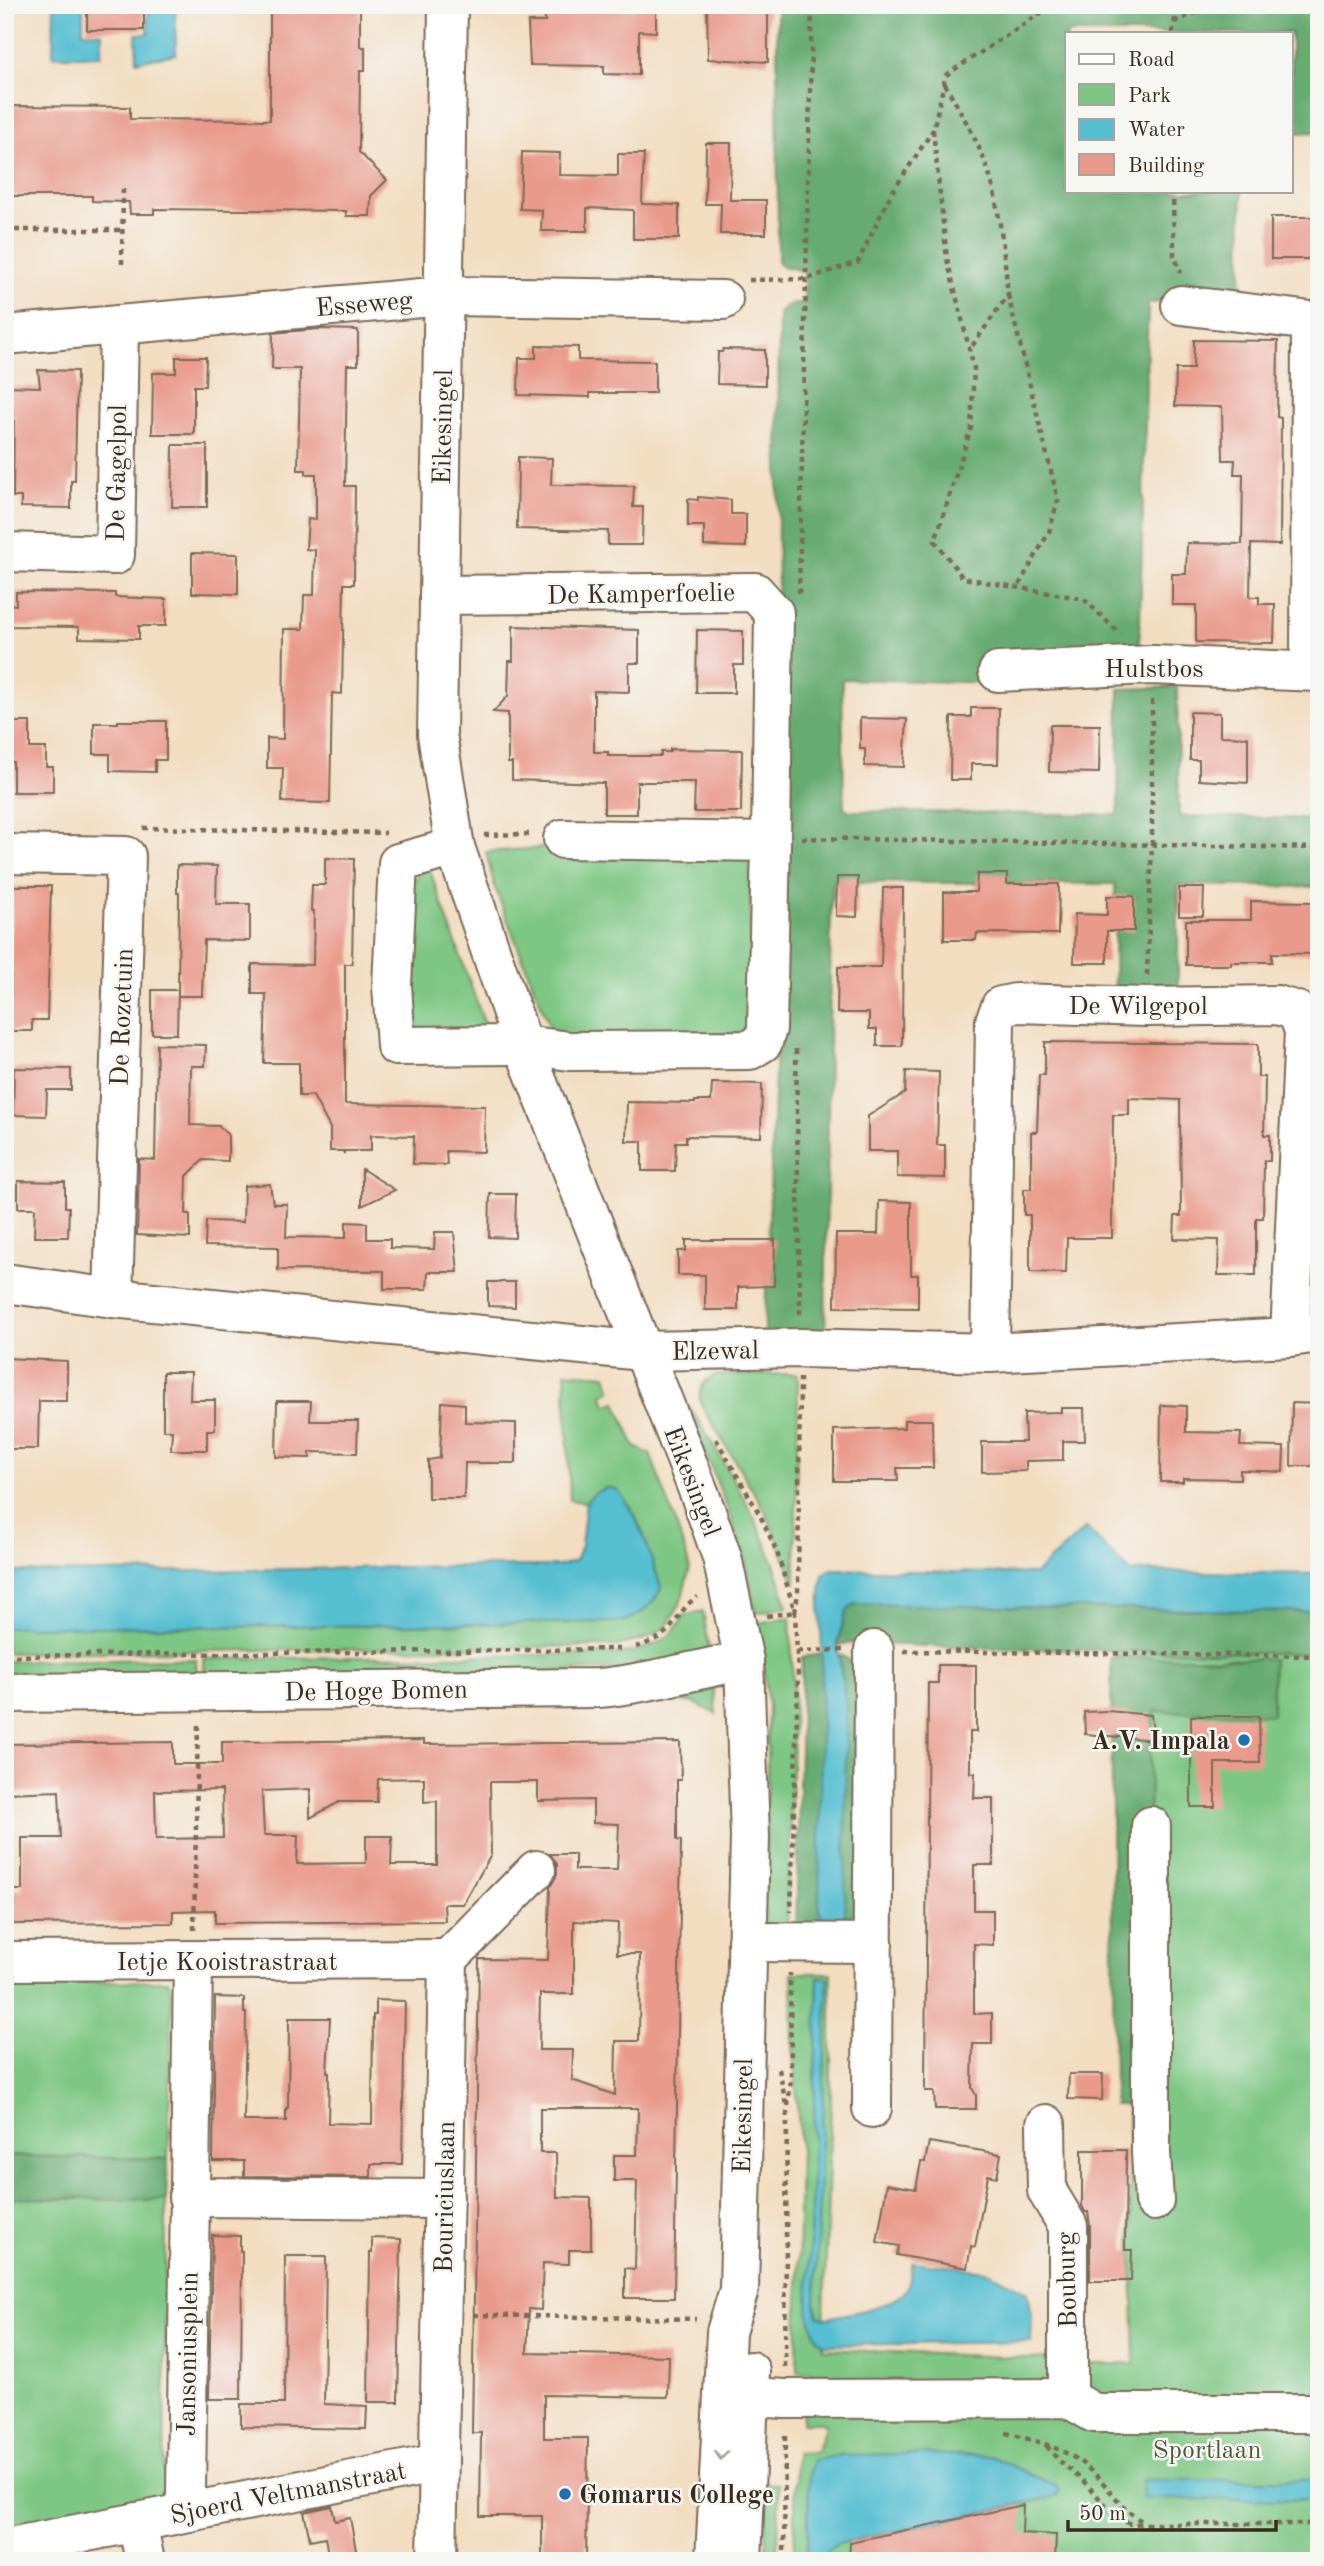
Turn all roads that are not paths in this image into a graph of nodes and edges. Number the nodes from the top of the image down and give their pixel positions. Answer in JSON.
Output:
{"nodes":[{"id":1,"x":448,"y":5,"type":"edge"},
{"id":2,"x":444,"y":296,"type":"junction"},
{"id":3,"x":723,"y":300,"type":"road end"},
{"id":4,"x":1181,"y":304,"type":"road end"},
{"id":5,"x":1315,"y":321,"type":"edge"},
{"id":6,"x":119,"y":325,"type":"junction"},
{"id":7,"x":5,"y":335,"type":"edge"},
{"id":8,"x":5,"y":552,"type":"edge"},
{"id":9,"x":439,"y":595,"type":"junction"},
{"id":10,"x":998,"y":672,"type":"dead end"},
{"id":11,"x":1314,"y":672,"type":"edge"},
{"id":12,"x":563,"y":839,"type":"road end"},
{"id":13,"x":771,"y":842,"type":"junction"},
{"id":14,"x":455,"y":847,"type":"junction"},
{"id":15,"x":5,"y":854,"type":"edge"},
{"id":16,"x":523,"y":1045,"type":"junction"},
{"id":17,"x":5,"y":1283,"type":"edge"},
{"id":18,"x":113,"y":1298,"type":"junction"},
{"id":19,"x":1305,"y":1335,"type":"edge"},
{"id":20,"x":642,"y":1351,"type":"junction"},
{"id":21,"x":990,"y":1353,"type":"junction"},
{"id":22,"x":860,"y":1650,"type":"road end"},
{"id":23,"x":744,"y":1661,"type":"junction"},
{"id":24,"x":5,"y":1693,"type":"edge"},
{"id":25,"x":1152,"y":1826,"type":"dead end"},
{"id":26,"x":536,"y":1870,"type":"dead end"},
{"id":27,"x":747,"y":1942,"type":"junction"},
{"id":28,"x":873,"y":1943,"type":"junction"},
{"id":29,"x":448,"y":1959,"type":"junction"},
{"id":30,"x":5,"y":1961,"type":"edge"},
{"id":31,"x":193,"y":1962,"type":"junction"},
{"id":32,"x":872,"y":2108,"type":"dead end"},
{"id":33,"x":1046,"y":2124,"type":"dead end"},
{"id":34,"x":188,"y":2197,"type":"junction"},
{"id":35,"x":444,"y":2199,"type":"junction"},
{"id":36,"x":1154,"y":2201,"type":"dead end"},
{"id":37,"x":753,"y":2397,"type":"junction"},
{"id":38,"x":1068,"y":2398,"type":"junction"},
{"id":39,"x":1319,"y":2413,"type":"edge"},
{"id":40,"x":439,"y":2463,"type":"junction"},
{"id":41,"x":189,"y":2512,"type":"junction"},
{"id":42,"x":137,"y":2522,"type":"junction"},
{"id":43,"x":5,"y":2548,"type":"edge"},
{"id":44,"x":145,"y":2561,"type":"edge"},
{"id":45,"x":437,"y":2561,"type":"edge"},
{"id":46,"x":715,"y":2561,"type":"edge"},
{"id":47,"x":742,"y":2561,"type":"edge"}],
"edges":[{"from":1,"to":2,"type":"street","name":"Eikesingel"},
{"from":2,"to":3,"type":"street","name":"Esseweg"},
{"from":2,"to":6,"type":"street","name":"Esseweg"},
{"from":2,"to":9,"type":"street","name":"Eikesingel"},
{"from":4,"to":5,"type":"street","name":"Hulstbos"},
{"from":5,"to":11,"type":"street","name":"Hulstbos"},
{"from":6,"to":7,"type":"street","name":"Esseweg"},
{"from":6,"to":8,"type":"street","name":"De Gagelpol"},
{"from":9,"to":13,"type":"street","name":"De Kamperfoelie"},
{"from":9,"to":14,"type":"street","name":"Eikesingel"},
{"from":10,"to":11,"type":"street","name":"Hulstbos"},
{"from":12,"to":13,"type":"street"},
{"from":13,"to":16,"type":"street","name":"De Kamperfoelie"},
{"from":14,"to":16,"type":"street","name":"Eikesingel"},
{"from":14,"to":16,"type":"street"},
{"from":15,"to":18,"type":"street","name":"De Rozetuin"},
{"from":16,"to":20,"type":"street","name":"Eikesingel"},
{"from":17,"to":18,"type":"street","name":"Elzewal"},
{"from":18,"to":20,"type":"street","name":"Elzewal"},
{"from":19,"to":21,"type":"street","name":"Elzewal"},
{"from":19,"to":21,"type":"street","name":"De Wilgepol"},
{"from":20,"to":21,"type":"street","name":"Elzewal"},
{"from":20,"to":23,"type":"street","name":"Eikesingel"},
{"from":22,"to":28,"type":"street"},
{"from":23,"to":24,"type":"street","name":"De Hoge Bomen"},
{"from":23,"to":27,"type":"street","name":"Eikesingel"},
{"from":25,"to":36,"type":"street"},
{"from":26,"to":29,"type":"street"},
{"from":27,"to":28,"type":"street"},
{"from":27,"to":37,"type":"street","name":"Eikesingel"},
{"from":28,"to":32,"type":"street"},
{"from":29,"to":31,"type":"street","name":"Ietje Kooistrastraat"},
{"from":29,"to":35,"type":"street","name":"Bouriciuslaan"},
{"from":30,"to":31,"type":"street","name":"Ietje Kooistrastraat"},
{"from":31,"to":34,"type":"street","name":"Jansoniusplein"},
{"from":33,"to":38,"type":"street","name":"Bouburg"},
{"from":34,"to":35,"type":"street"},
{"from":34,"to":41,"type":"street","name":"Jansoniusplein"},
{"from":35,"to":40,"type":"street","name":"Bouriciuslaan"},
{"from":37,"to":38,"type":"street"},
{"from":37,"to":46,"type":"street","name":"Eikesingel","one_way":true},
{"from":37,"to":47,"type":"street","name":"Eikesingel"},
{"from":38,"to":39,"type":"street"},
{"from":40,"to":41,"type":"street","name":"Sjoerd Veltmanstraat"},
{"from":40,"to":45,"type":"street","name":"Bouriciuslaan"},
{"from":41,"to":42,"type":"street","name":"Sjoerd Veltmanstraat"},
{"from":42,"to":43,"type":"street","name":"Sjoerd Veltmanstraat"},
{"from":42,"to":44,"type":"street","name":"Sjoerd Veltmanstraat"}]}
